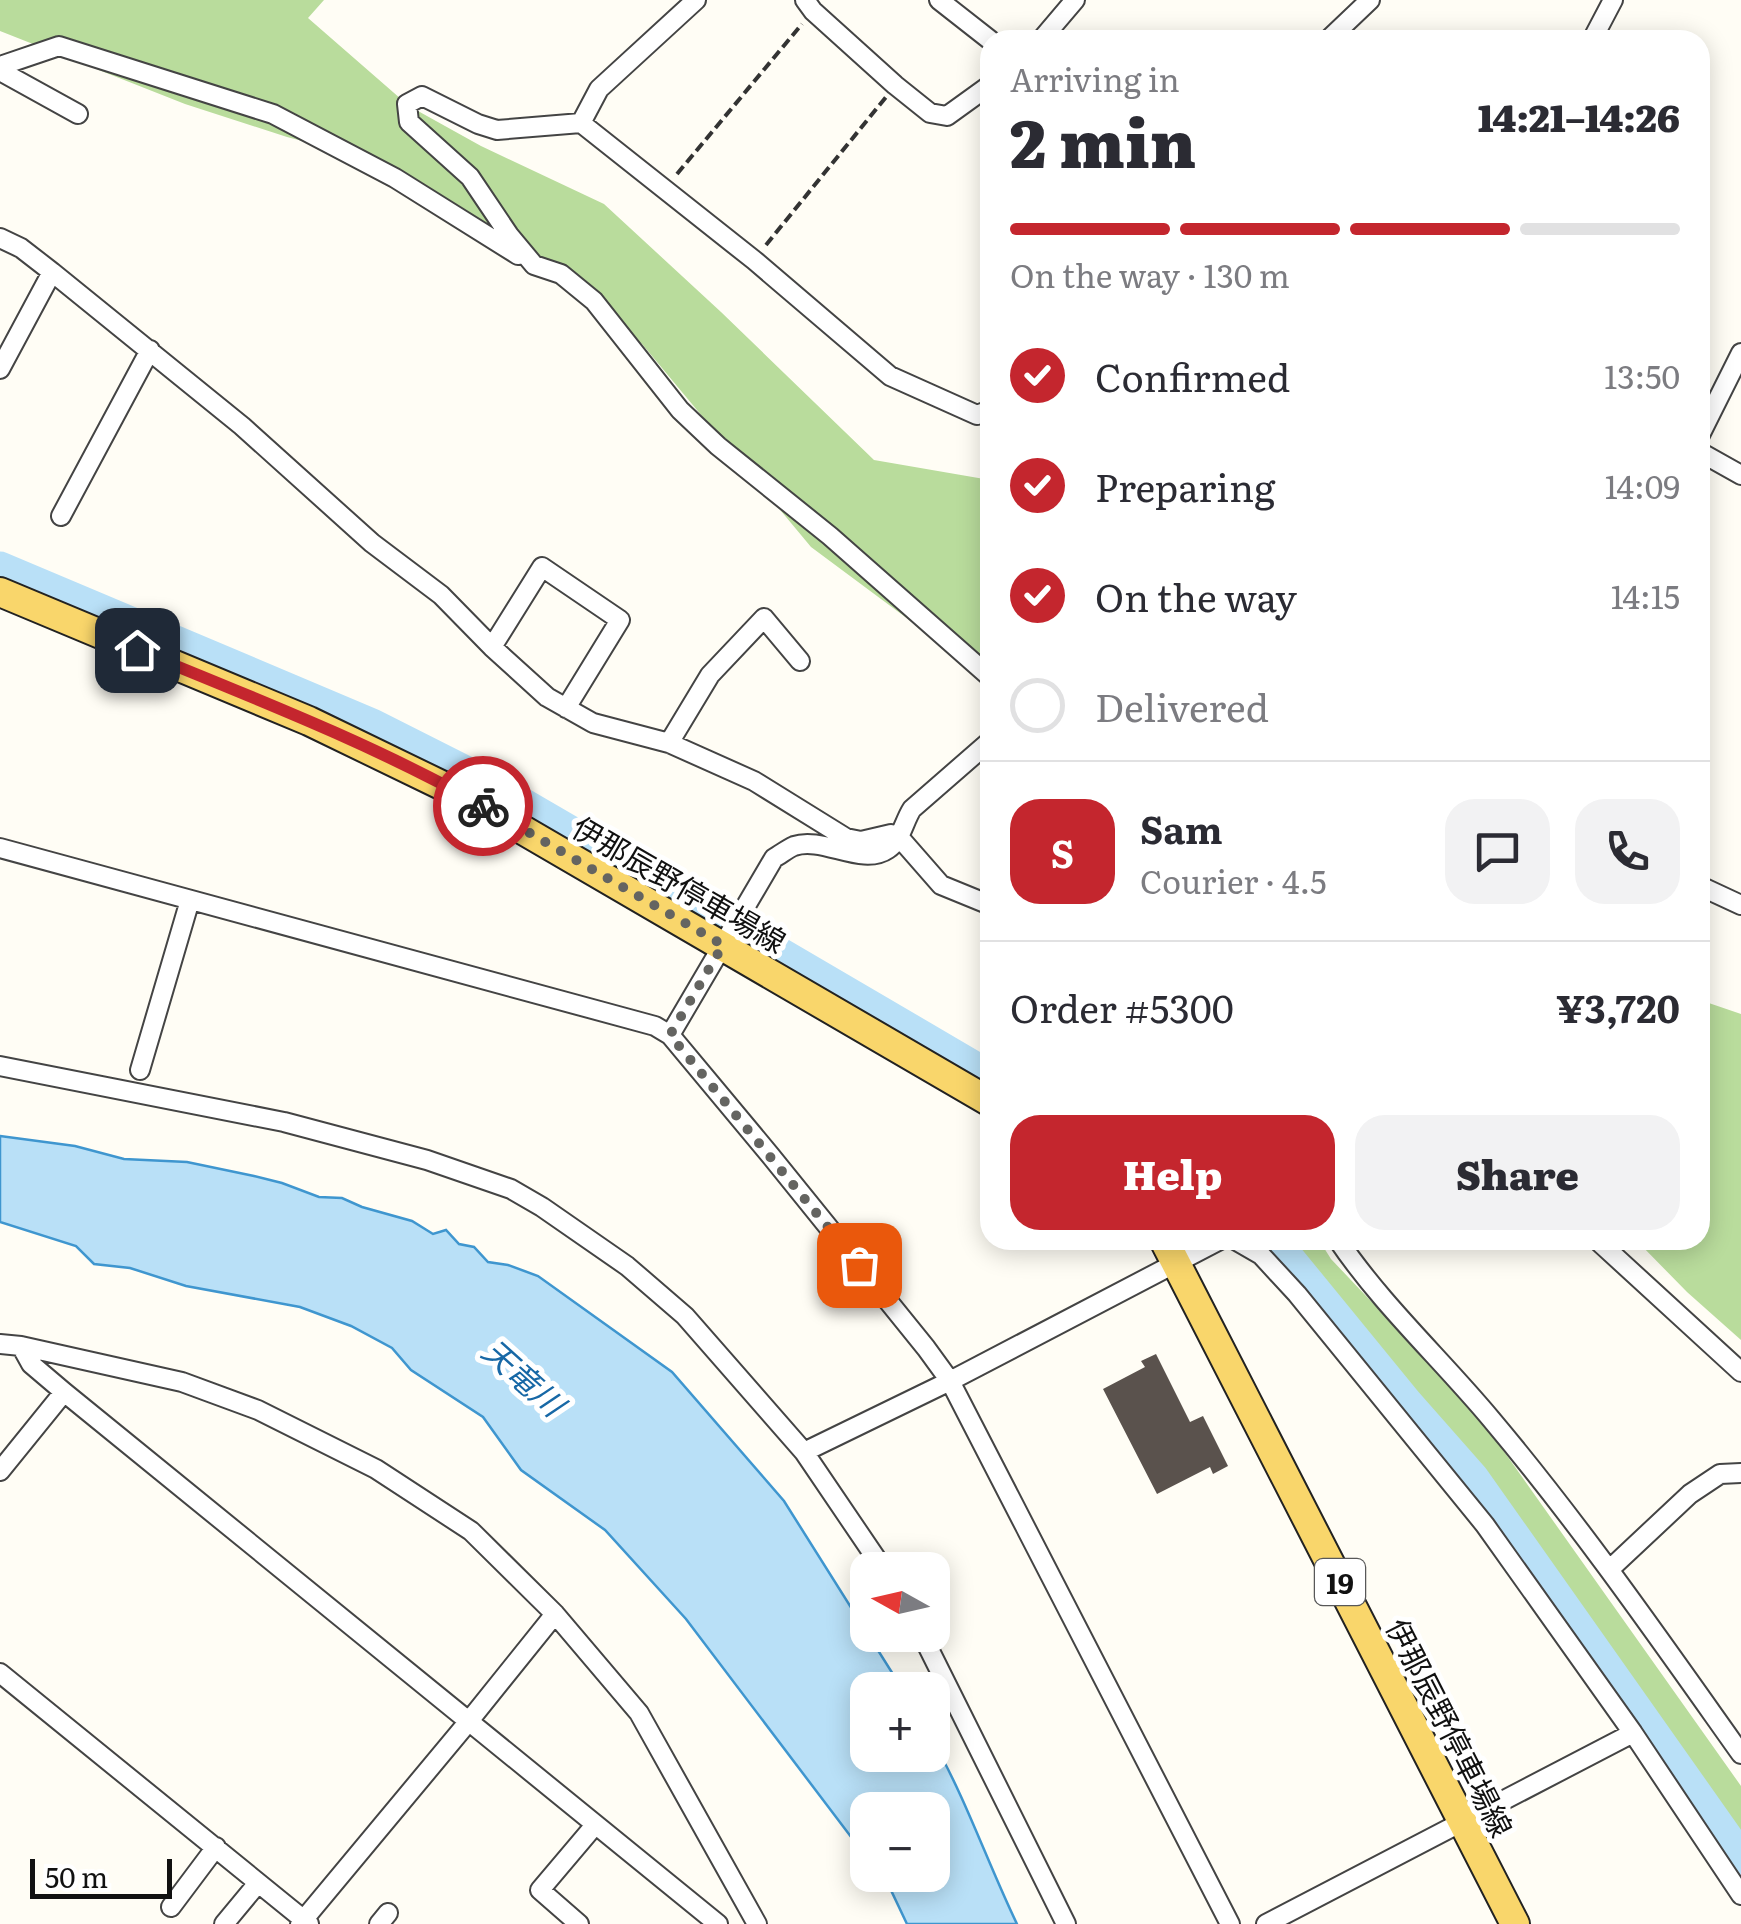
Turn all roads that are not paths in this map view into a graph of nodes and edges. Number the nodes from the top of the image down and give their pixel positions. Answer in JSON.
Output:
{"nodes":[{"id":1,"x":696,"y":0,"type":"edge"},
{"id":2,"x":939,"y":0,"type":"edge"},
{"id":3,"x":1075,"y":0,"type":"edge"},
{"id":4,"x":1370,"y":0,"type":"edge"},
{"id":5,"x":1613,"y":0,"type":"edge"},
{"id":6,"x":809,"y":5,"type":"edge"},
{"id":7,"x":1050,"y":30,"type":"edge"},
{"id":8,"x":1338,"y":30,"type":"edge"},
{"id":9,"x":1597,"y":30,"type":"edge"},
{"id":10,"x":980,"y":32,"type":"edge"},
{"id":11,"x":0,"y":68,"type":"edge"},
{"id":12,"x":980,"y":92,"type":"edge"},
{"id":13,"x":78,"y":114,"type":"dead end"},
{"id":14,"x":580,"y":123,"type":"junction"},
{"id":15,"x":0,"y":238,"type":"edge"},
{"id":16,"x":534,"y":265,"type":"junction"},
{"id":17,"x":52,"y":272,"type":"junction"},
{"id":18,"x":150,"y":350,"type":"junction"},
{"id":19,"x":1741,"y":353,"type":"edge"},
{"id":20,"x":0,"y":368,"type":"edge"},
{"id":21,"x":980,"y":413,"type":"edge"},
{"id":22,"x":1710,"y":415,"type":"edge"},
{"id":23,"x":1710,"y":458,"type":"edge"},
{"id":24,"x":1741,"y":475,"type":"edge"},
{"id":25,"x":61,"y":516,"type":"dead end"},
{"id":26,"x":0,"y":592,"type":"edge"},
{"id":27,"x":492,"y":647,"type":"junction"},
{"id":28,"x":800,"y":661,"type":"dead end"},
{"id":29,"x":980,"y":669,"type":"edge"},
{"id":30,"x":566,"y":708,"type":"junction"},
{"id":31,"x":669,"y":743,"type":"junction"},
{"id":32,"x":980,"y":750,"type":"edge"},
{"id":33,"x":899,"y":837,"type":"junction"},
{"id":34,"x":0,"y":848,"type":"edge"},
{"id":35,"x":1710,"y":891,"type":"edge"},
{"id":36,"x":190,"y":900,"type":"junction"},
{"id":37,"x":980,"y":901,"type":"edge"},
{"id":38,"x":1741,"y":905,"type":"edge"},
{"id":39,"x":723,"y":945,"type":"junction"},
{"id":40,"x":670,"y":1035,"type":"junction"},
{"id":41,"x":0,"y":1066,"type":"edge"},
{"id":42,"x":140,"y":1070,"type":"dead end"},
{"id":43,"x":980,"y":1096,"type":"edge"},
{"id":44,"x":1253,"y":1250,"type":"edge"},
{"id":45,"x":1345,"y":1250,"type":"edge"},
{"id":46,"x":1608,"y":1250,"type":"edge"},
{"id":47,"x":1171,"y":1252,"type":"edge"},
{"id":48,"x":0,"y":1344,"type":"edge"},
{"id":49,"x":21,"y":1346,"type":"junction"},
{"id":50,"x":1741,"y":1372,"type":"edge"},
{"id":51,"x":950,"y":1382,"type":"junction"},
{"id":52,"x":64,"y":1392,"type":"junction"},
{"id":53,"x":804,"y":1452,"type":"junction"},
{"id":54,"x":0,"y":1471,"type":"edge"},
{"id":55,"x":1741,"y":1473,"type":"edge"},
{"id":56,"x":872,"y":1552,"type":"edge"},
{"id":57,"x":1610,"y":1569,"type":"junction"},
{"id":58,"x":555,"y":1614,"type":"junction"},
{"id":59,"x":930,"y":1652,"type":"edge"},
{"id":60,"x":0,"y":1673,"type":"edge"},
{"id":61,"x":470,"y":1721,"type":"junction"},
{"id":62,"x":1633,"y":1733,"type":"junction"},
{"id":63,"x":1741,"y":1754,"type":"edge"},
{"id":64,"x":1463,"y":1822,"type":"junction"},
{"id":65,"x":594,"y":1825,"type":"junction"},
{"id":66,"x":216,"y":1846,"type":"junction"},
{"id":67,"x":258,"y":1883,"type":"junction"},
{"id":68,"x":1741,"y":1895,"type":"edge"},
{"id":69,"x":172,"y":1907,"type":"dead end"},
{"id":70,"x":304,"y":1922,"type":"edge"},
{"id":71,"x":224,"y":1924,"type":"edge"},
{"id":72,"x":579,"y":1924,"type":"edge"},
{"id":73,"x":718,"y":1924,"type":"edge"},
{"id":74,"x":757,"y":1924,"type":"edge"},
{"id":75,"x":1066,"y":1924,"type":"edge"},
{"id":76,"x":1230,"y":1924,"type":"edge"},
{"id":77,"x":1266,"y":1924,"type":"edge"},
{"id":78,"x":1515,"y":1924,"type":"edge"}],
"edges":[{"from":1,"to":14,"type":"street"},
{"from":2,"to":10,"type":"street"},
{"from":3,"to":7,"type":"street"},
{"from":4,"to":8,"type":"street"},
{"from":5,"to":9,"type":"street"},
{"from":6,"to":12,"type":"street"},
{"from":11,"to":13,"type":"street"},
{"from":11,"to":16,"type":"street"},
{"from":14,"to":16,"type":"street"},
{"from":14,"to":21,"type":"street"},
{"from":15,"to":17,"type":"street"},
{"from":16,"to":29,"type":"street"},
{"from":17,"to":18,"type":"street"},
{"from":17,"to":20,"type":"street"},
{"from":18,"to":25,"type":"street"},
{"from":18,"to":27,"type":"street"},
{"from":19,"to":22,"type":"street"},
{"from":23,"to":24,"type":"street"},
{"from":26,"to":39,"type":"main road","name":"伊那辰野停車場線"},
{"from":27,"to":30,"type":"street"},
{"from":27,"to":30,"type":"street"},
{"from":28,"to":31,"type":"street"},
{"from":30,"to":31,"type":"street"},
{"from":31,"to":33,"type":"street"},
{"from":32,"to":33,"type":"street"},
{"from":33,"to":37,"type":"street"},
{"from":33,"to":39,"type":"street"},
{"from":34,"to":36,"type":"street"},
{"from":35,"to":38,"type":"street"},
{"from":36,"to":40,"type":"street"},
{"from":36,"to":42,"type":"street"},
{"from":39,"to":40,"type":"street"},
{"from":39,"to":43,"type":"main road","name":"伊那辰野停車場線"},
{"from":40,"to":51,"type":"street"},
{"from":41,"to":53,"type":"street"},
{"from":44,"to":62,"type":"street"},
{"from":45,"to":57,"type":"street"},
{"from":46,"to":50,"type":"street"},
{"from":47,"to":51,"type":"street"},
{"from":47,"to":64,"type":"main road","name":"伊那辰野停車場線","number":"19"},
{"from":48,"to":49,"type":"street"},
{"from":49,"to":52,"type":"street"},
{"from":49,"to":58,"type":"street"},
{"from":51,"to":53,"type":"street"},
{"from":51,"to":76,"type":"street"},
{"from":52,"to":54,"type":"street"},
{"from":52,"to":61,"type":"street"},
{"from":53,"to":56,"type":"street"},
{"from":55,"to":57,"type":"street"},
{"from":57,"to":63,"type":"street"},
{"from":58,"to":61,"type":"street"},
{"from":58,"to":74,"type":"street"},
{"from":59,"to":75,"type":"street"},
{"from":60,"to":66,"type":"street"},
{"from":61,"to":65,"type":"street"},
{"from":61,"to":70,"type":"street"},
{"from":62,"to":64,"type":"street"},
{"from":62,"to":68,"type":"street"},
{"from":64,"to":77,"type":"street"},
{"from":64,"to":78,"type":"main road","name":"伊那辰野停車場線","number":"19"},
{"from":65,"to":72,"type":"street"},
{"from":65,"to":73,"type":"street"},
{"from":66,"to":67,"type":"street"},
{"from":66,"to":69,"type":"street"},
{"from":67,"to":70,"type":"street"},
{"from":67,"to":71,"type":"street"}]}
